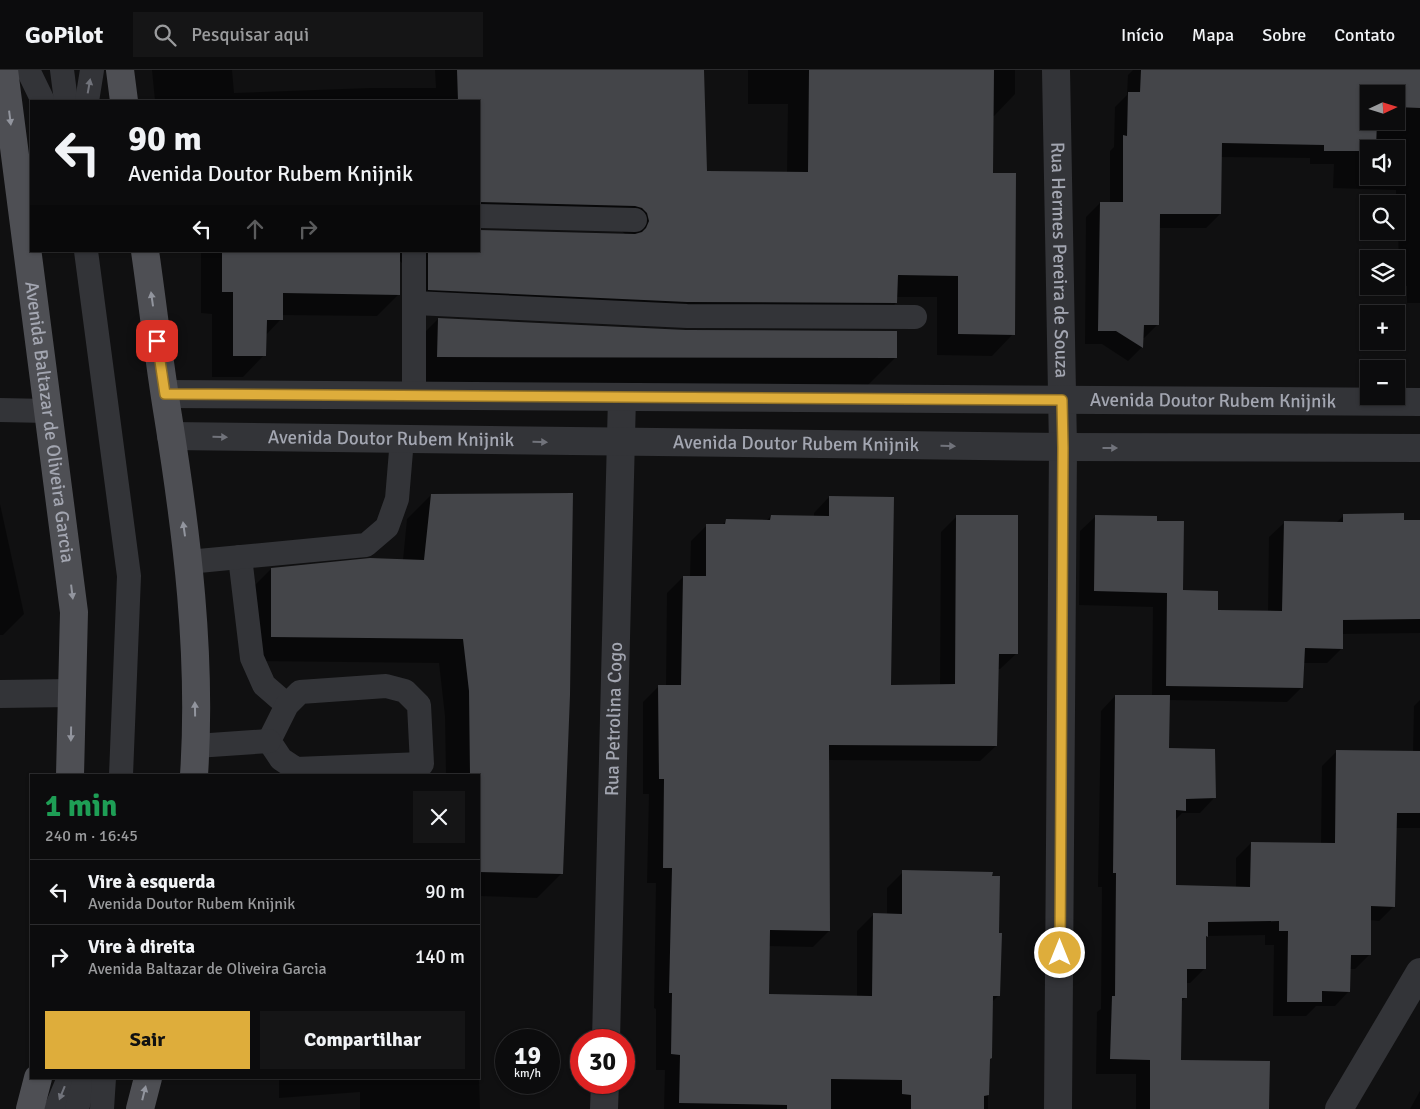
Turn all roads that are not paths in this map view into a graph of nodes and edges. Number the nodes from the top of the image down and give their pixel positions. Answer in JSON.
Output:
{"nodes":[{"id":1,"x":4,"y":70,"type":"edge"},
{"id":2,"x":28,"y":70,"type":"edge"},
{"id":3,"x":62,"y":70,"type":"edge"},
{"id":4,"x":92,"y":70,"type":"edge"},
{"id":5,"x":120,"y":70,"type":"edge"},
{"id":6,"x":1056,"y":70,"type":"edge"},
{"id":7,"x":43,"y":100,"type":"edge"},
{"id":8,"x":66,"y":100,"type":"edge"},
{"id":9,"x":87,"y":100,"type":"edge"},
{"id":10,"x":124,"y":100,"type":"edge"},
{"id":11,"x":480,"y":216,"type":"edge"},
{"id":12,"x":635,"y":220,"type":"dead end"},
{"id":13,"x":86,"y":252,"type":"edge"},
{"id":14,"x":145,"y":252,"type":"edge"},
{"id":15,"x":414,"y":252,"type":"edge"},
{"id":16,"x":415,"y":303,"type":"junction"},
{"id":17,"x":915,"y":317,"type":"dead end"},
{"id":18,"x":165,"y":394,"type":"junction"},
{"id":19,"x":414,"y":396,"type":"junction"},
{"id":20,"x":622,"y":398,"type":"junction"},
{"id":21,"x":1062,"y":400,"type":"junction"},
{"id":22,"x":1420,"y":402,"type":"edge"},
{"id":23,"x":0,"y":410,"type":"edge"},
{"id":24,"x":48,"y":411,"type":"junction"},
{"id":25,"x":171,"y":436,"type":"junction"},
{"id":26,"x":402,"y":439,"type":"junction"},
{"id":27,"x":621,"y":443,"type":"junction"},
{"id":28,"x":1063,"y":448,"type":"junction"},
{"id":29,"x":1420,"y":448,"type":"edge"},
{"id":30,"x":240,"y":557,"type":"junction"},
{"id":31,"x":188,"y":562,"type":"junction"},
{"id":32,"x":72,"y":693,"type":"junction"},
{"id":33,"x":0,"y":694,"type":"edge"},
{"id":34,"x":287,"y":705,"type":"junction"},
{"id":35,"x":269,"y":741,"type":"junction"},
{"id":36,"x":196,"y":746,"type":"junction"},
{"id":37,"x":296,"y":772,"type":"edge"},
{"id":38,"x":70,"y":774,"type":"edge"},
{"id":39,"x":121,"y":774,"type":"edge"},
{"id":40,"x":194,"y":774,"type":"edge"},
{"id":41,"x":1420,"y":972,"type":"edge"},
{"id":42,"x":606,"y":1029,"type":"edge"},
{"id":43,"x":38,"y":1079,"type":"edge"},
{"id":44,"x":69,"y":1079,"type":"edge"},
{"id":45,"x":85,"y":1079,"type":"edge"},
{"id":46,"x":104,"y":1079,"type":"edge"},
{"id":47,"x":148,"y":1079,"type":"edge"},
{"id":48,"x":604,"y":1094,"type":"edge"},
{"id":49,"x":30,"y":1109,"type":"edge"},
{"id":50,"x":56,"y":1109,"type":"edge"},
{"id":51,"x":78,"y":1109,"type":"edge"},
{"id":52,"x":102,"y":1109,"type":"edge"},
{"id":53,"x":140,"y":1109,"type":"edge"},
{"id":54,"x":604,"y":1109,"type":"edge"},
{"id":55,"x":1058,"y":1109,"type":"edge"},
{"id":56,"x":1339,"y":1109,"type":"edge"}],
"edges":[{"from":1,"to":24,"type":"main road","name":"Avenida Baltazar de Oliveira Garcia","one_way":true},
{"from":2,"to":7,"type":"lane"},
{"from":3,"to":8,"type":"lane"},
{"from":9,"to":4,"type":"lane","one_way":true},
{"from":5,"to":10,"type":"main road"},
{"from":6,"to":21,"type":"street","name":"Rua Hermes Pereira de Souza"},
{"from":11,"to":12,"type":"lane"},
{"from":13,"to":39,"type":"lane"},
{"from":18,"to":14,"type":"main road","one_way":true},
{"from":15,"to":16,"type":"lane"},
{"from":16,"to":17,"type":"lane"},
{"from":16,"to":19,"type":"lane"},
{"from":18,"to":19,"type":"street","name":"Avenida Doutor Rubem Knijnik"},
{"from":18,"to":25,"type":"main road"},
{"from":19,"to":20,"type":"street","name":"Avenida Doutor Rubem Knijnik"},
{"from":20,"to":21,"type":"street","name":"Avenida Doutor Rubem Knijnik"},
{"from":20,"to":27,"type":"street","name":"Rua Petrolina Cogo"},
{"from":21,"to":22,"type":"street","name":"Avenida Doutor Rubem Knijnik"},
{"from":21,"to":28,"type":"street","name":"Rua Hermes Pereira de Souza"},
{"from":23,"to":24,"type":"lane"},
{"from":24,"to":32,"type":"main road","name":"Avenida Baltazar de Oliveira Garcia","one_way":true},
{"from":25,"to":26,"type":"street","name":"Avenida Doutor Rubem Knijnik","one_way":true},
{"from":31,"to":25,"type":"main road","one_way":true},
{"from":26,"to":27,"type":"street","name":"Avenida Doutor Rubem Knijnik","one_way":true},
{"from":26,"to":30,"type":"lane"},
{"from":27,"to":28,"type":"street","name":"Avenida Doutor Rubem Knijnik","one_way":true},
{"from":27,"to":42,"type":"street","name":"Rua Petrolina Cogo"},
{"from":28,"to":29,"type":"street","name":"Avenida Doutor Rubem Knijnik","one_way":true},
{"from":28,"to":55,"type":"street","name":"Rua Hermes Pereira de Souza"},
{"from":30,"to":31,"type":"lane"},
{"from":30,"to":34,"type":"lane"},
{"from":36,"to":31,"type":"main road","one_way":true},
{"from":32,"to":33,"type":"street"},
{"from":32,"to":38,"type":"main road","name":"Avenida Baltazar de Oliveira Garcia","one_way":true},
{"from":34,"to":35,"type":"lane"},
{"from":34,"to":37,"type":"lane"},
{"from":35,"to":36,"type":"lane"},
{"from":35,"to":37,"type":"lane"},
{"from":36,"to":40,"type":"main road"},
{"from":41,"to":56,"type":"street"},
{"from":43,"to":49,"type":"main road"},
{"from":44,"to":50,"type":"lane","one_way":true},
{"from":45,"to":51,"type":"lane"},
{"from":46,"to":52,"type":"lane"},
{"from":53,"to":47,"type":"main road","one_way":true},
{"from":48,"to":54,"type":"street"}]}
